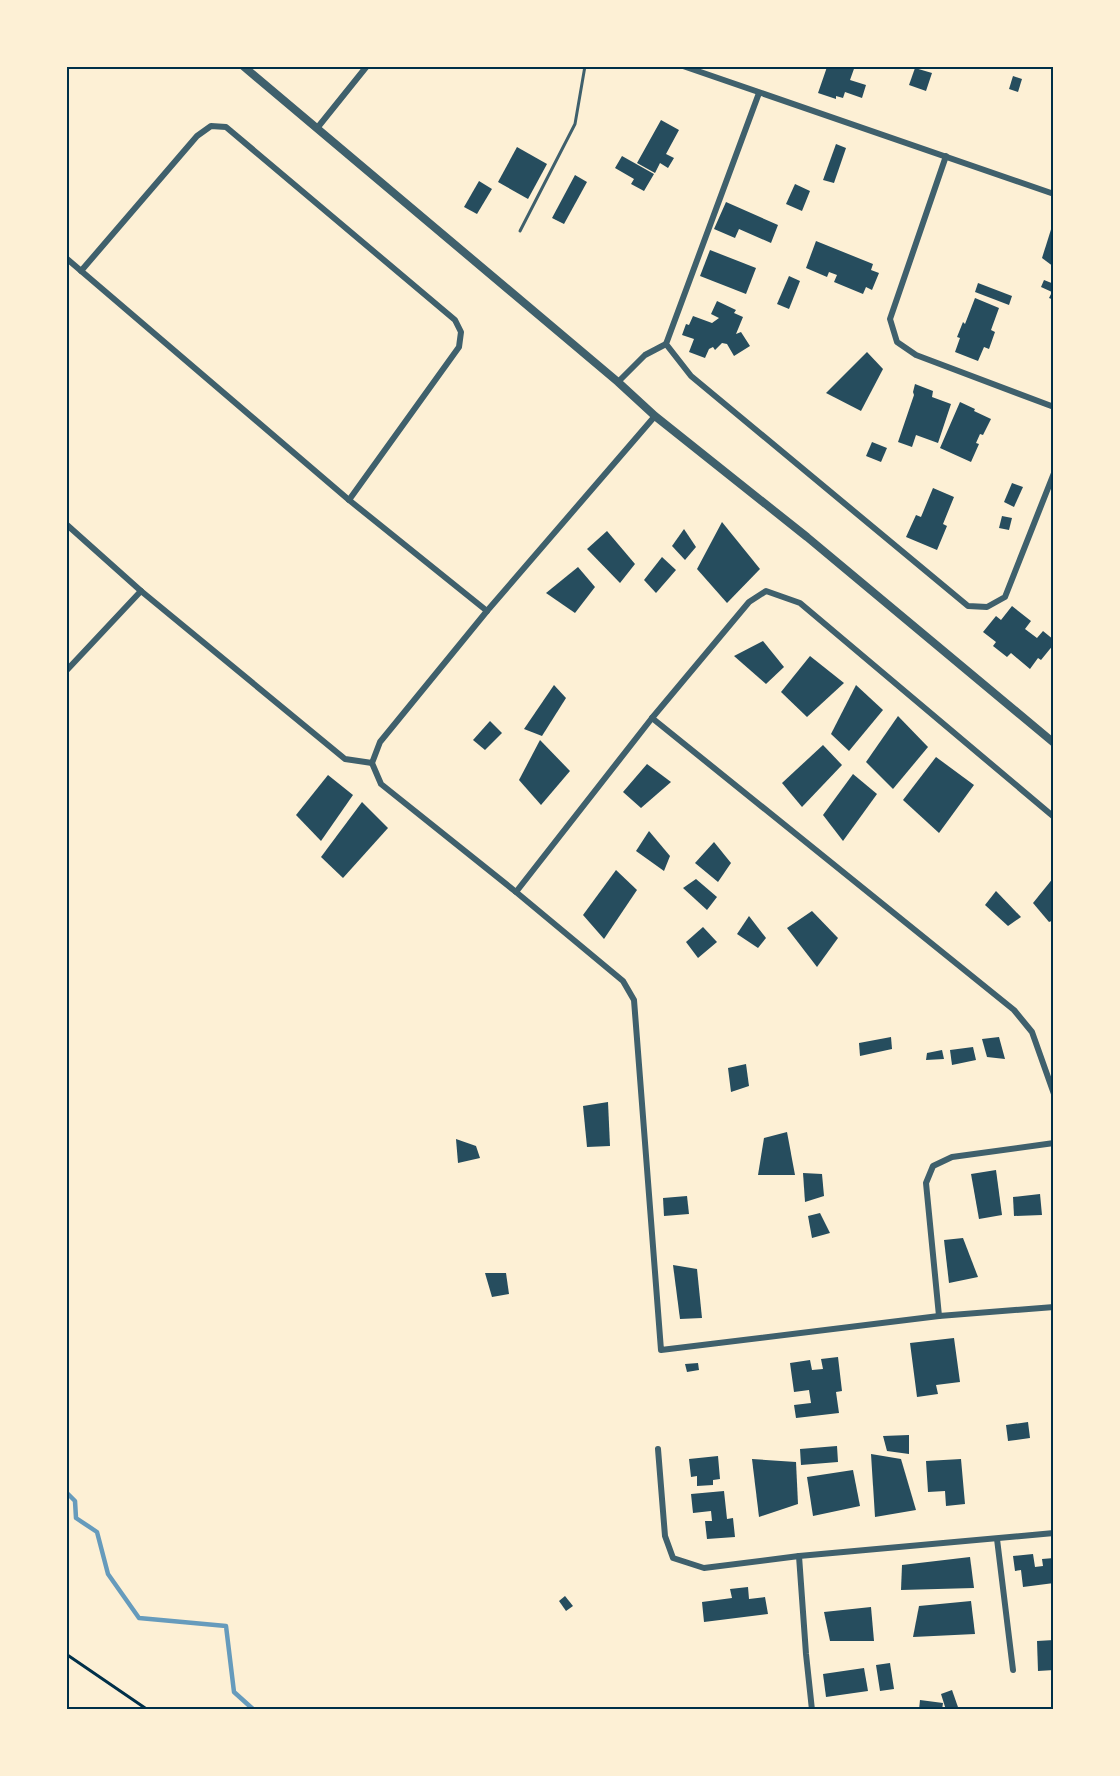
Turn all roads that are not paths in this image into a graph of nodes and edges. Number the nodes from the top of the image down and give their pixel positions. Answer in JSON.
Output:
{"nodes":[{"id":1,"x":243,"y":66,"type":"edge"},
{"id":2,"x":367,"y":66,"type":"edge"},
{"id":3,"x":585,"y":66,"type":"edge"},
{"id":4,"x":683,"y":66,"type":"edge"},
{"id":5,"x":759,"y":93,"type":"junction"},
{"id":6,"x":318,"y":127,"type":"junction"},
{"id":7,"x":946,"y":156,"type":"junction"},
{"id":8,"x":1054,"y":194,"type":"edge"},
{"id":9,"x":520,"y":231,"type":"dead end"},
{"id":10,"x":66,"y":258,"type":"edge"},
{"id":11,"x":81,"y":271,"type":"junction"},
{"id":12,"x":666,"y":344,"type":"junction"},
{"id":13,"x":618,"y":382,"type":"junction"},
{"id":14,"x":1054,"y":407,"type":"edge"},
{"id":15,"x":655,"y":416,"type":"junction"},
{"id":16,"x":1054,"y":473,"type":"edge"},
{"id":17,"x":349,"y":500,"type":"junction"},
{"id":18,"x":66,"y":524,"type":"edge"},
{"id":19,"x":141,"y":591,"type":"junction"},
{"id":20,"x":487,"y":611,"type":"junction"},
{"id":21,"x":66,"y":671,"type":"edge"},
{"id":22,"x":652,"y":718,"type":"junction"},
{"id":23,"x":1054,"y":743,"type":"edge"},
{"id":24,"x":372,"y":763,"type":"junction"},
{"id":25,"x":1054,"y":817,"type":"edge"},
{"id":26,"x":516,"y":892,"type":"junction"},
{"id":27,"x":1054,"y":1094,"type":"edge"},
{"id":28,"x":1054,"y":1143,"type":"edge"},
{"id":29,"x":1054,"y":1307,"type":"edge"},
{"id":30,"x":939,"y":1316,"type":"junction"},
{"id":31,"x":658,"y":1449,"type":"dead end"},
{"id":32,"x":1054,"y":1533,"type":"edge"},
{"id":33,"x":997,"y":1539,"type":"junction"},
{"id":34,"x":799,"y":1556,"type":"junction"},
{"id":35,"x":1013,"y":1670,"type":"dead end"},
{"id":36,"x":812,"y":1710,"type":"edge"}],
"edges":[{"from":1,"to":6,"type":"street"},
{"from":2,"to":6,"type":"street"},
{"from":3,"to":9,"type":"lane"},
{"from":4,"to":5,"type":"street"},
{"from":5,"to":7,"type":"street"},
{"from":5,"to":12,"type":"street"},
{"from":6,"to":13,"type":"street"},
{"from":7,"to":8,"type":"street"},
{"from":7,"to":14,"type":"street"},
{"from":10,"to":11,"type":"street"},
{"from":11,"to":17,"type":"street"},
{"from":11,"to":17,"type":"street"},
{"from":12,"to":13,"type":"street"},
{"from":12,"to":16,"type":"street"},
{"from":13,"to":15,"type":"street"},
{"from":15,"to":20,"type":"street"},
{"from":15,"to":23,"type":"street"},
{"from":17,"to":20,"type":"street"},
{"from":18,"to":19,"type":"street"},
{"from":19,"to":21,"type":"street"},
{"from":19,"to":24,"type":"street"},
{"from":20,"to":24,"type":"street"},
{"from":22,"to":25,"type":"street"},
{"from":22,"to":26,"type":"street"},
{"from":22,"to":27,"type":"street"},
{"from":24,"to":26,"type":"street"},
{"from":26,"to":30,"type":"street"},
{"from":28,"to":30,"type":"street"},
{"from":29,"to":30,"type":"street"},
{"from":31,"to":34,"type":"street"},
{"from":32,"to":33,"type":"street"},
{"from":33,"to":34,"type":"street"},
{"from":33,"to":35,"type":"street"},
{"from":34,"to":36,"type":"street"}]}
